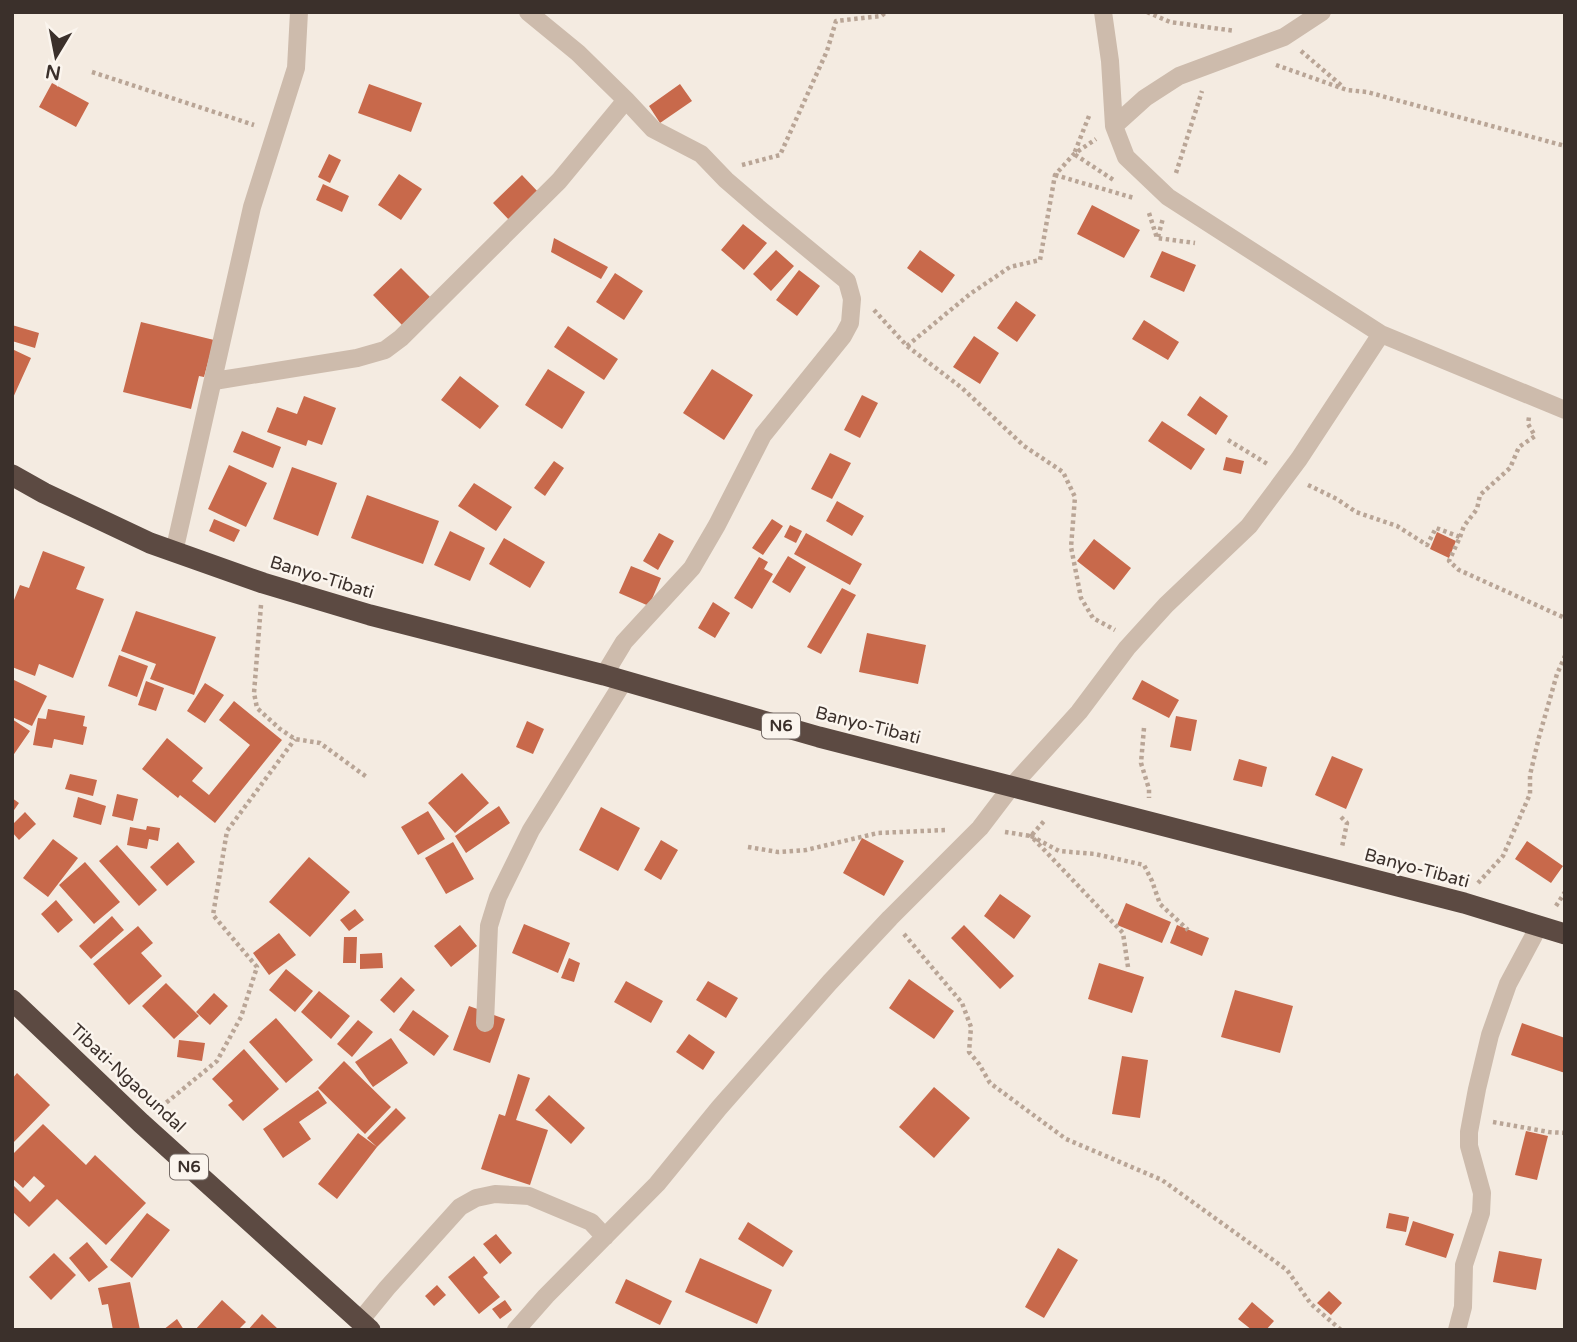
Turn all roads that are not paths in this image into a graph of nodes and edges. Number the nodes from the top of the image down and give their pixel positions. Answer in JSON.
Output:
{"nodes":[{"id":1,"x":299,"y":12,"type":"edge"},
{"id":2,"x":528,"y":12,"type":"edge"},
{"id":3,"x":1103,"y":12,"type":"edge"},
{"id":4,"x":1322,"y":12,"type":"edge"},
{"id":5,"x":626,"y":100,"type":"junction"},
{"id":6,"x":1114,"y":126,"type":"junction"},
{"id":7,"x":1381,"y":334,"type":"junction"},
{"id":8,"x":214,"y":381,"type":"junction"},
{"id":9,"x":1565,"y":410,"type":"edge"},
{"id":10,"x":12,"y":475,"type":"edge"},
{"id":11,"x":174,"y":552,"type":"junction"},
{"id":12,"x":614,"y":678,"type":"junction"},
{"id":13,"x":1012,"y":786,"type":"junction"},
{"id":14,"x":1539,"y":926,"type":"junction"},
{"id":15,"x":1565,"y":934,"type":"edge"},
{"id":16,"x":12,"y":1000,"type":"edge"},
{"id":17,"x":485,"y":1023,"type":"dead end"},
{"id":18,"x":605,"y":1237,"type":"junction"},
{"id":19,"x":365,"y":1325,"type":"edge"},
{"id":20,"x":516,"y":1330,"type":"edge"},
{"id":21,"x":1457,"y":1330,"type":"edge"}],
"edges":[{"from":1,"to":8,"type":"street"},
{"from":2,"to":5,"type":"street"},
{"from":3,"to":6,"type":"street"},
{"from":4,"to":6,"type":"street"},
{"from":5,"to":8,"type":"street"},
{"from":5,"to":12,"type":"street"},
{"from":6,"to":7,"type":"street"},
{"from":7,"to":9,"type":"street"},
{"from":7,"to":13,"type":"street"},
{"from":8,"to":11,"type":"street"},
{"from":10,"to":11,"type":"highway","name":"Banyo-Tibati","number":"N6"},
{"from":11,"to":12,"type":"highway","name":"Banyo-Tibati","number":"N6"},
{"from":12,"to":13,"type":"highway","name":"Banyo-Tibati","number":"N6"},
{"from":12,"to":17,"type":"street"},
{"from":13,"to":14,"type":"highway","name":"Banyo-Tibati","number":"N6"},
{"from":13,"to":18,"type":"street"},
{"from":14,"to":15,"type":"highway","name":"Banyo-Tibati","number":"N6"},
{"from":14,"to":21,"type":"street"},
{"from":16,"to":19,"type":"highway","name":"Tibati-Ngaoundal","number":"N6"},
{"from":18,"to":19,"type":"street"},
{"from":18,"to":20,"type":"street"}]}
